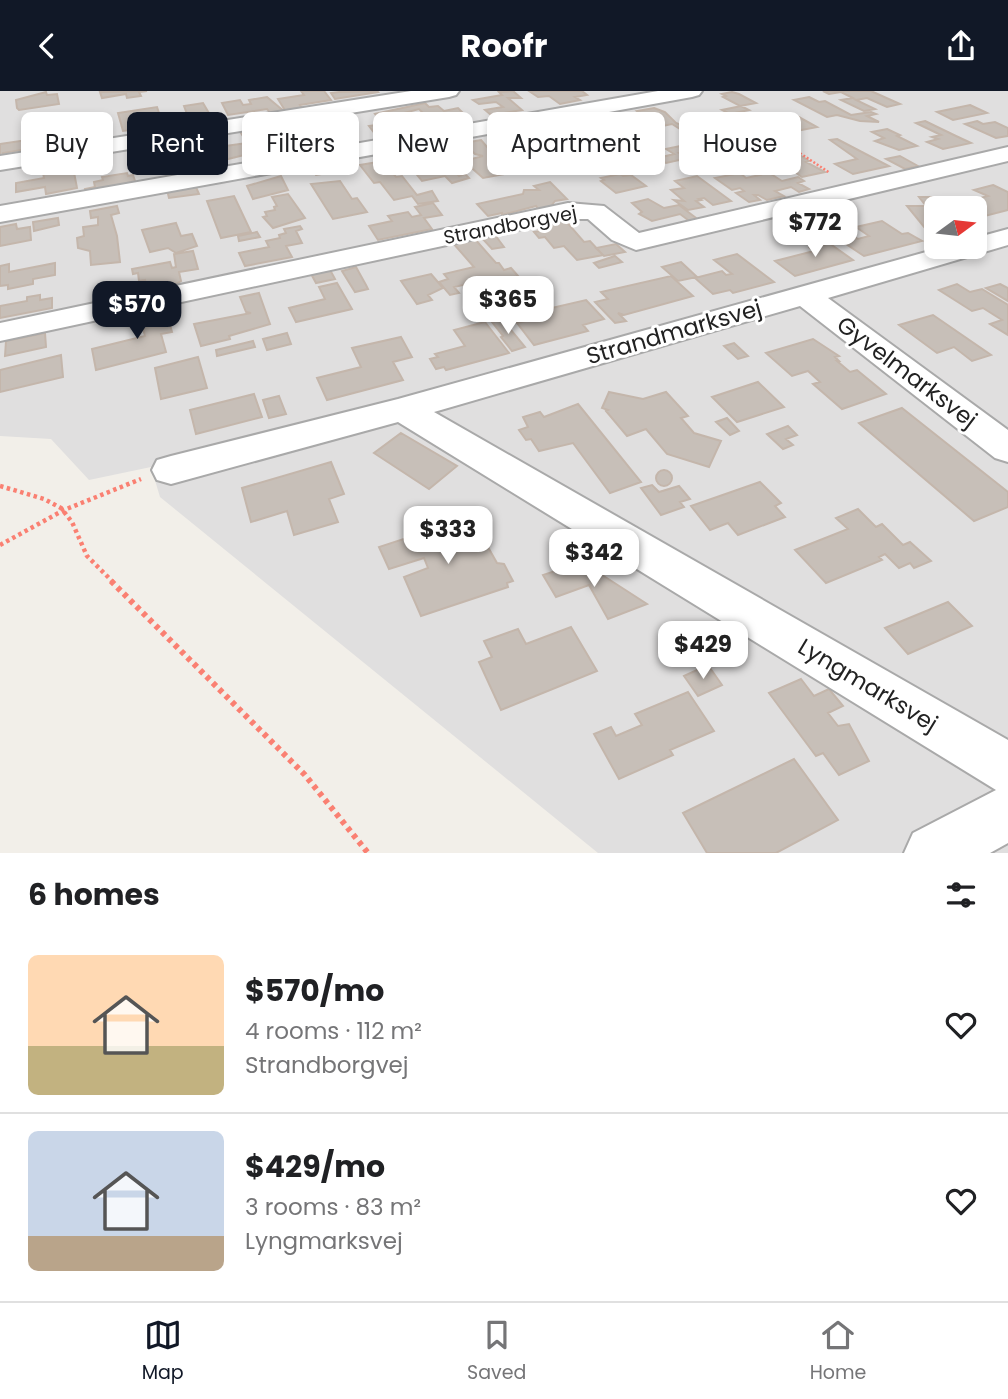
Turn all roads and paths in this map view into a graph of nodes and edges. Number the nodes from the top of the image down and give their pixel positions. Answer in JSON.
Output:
{"nodes":[{"id":1,"x":449,"y":91,"type":"edge"},
{"id":2,"x":691,"y":91,"type":"edge"},
{"id":3,"x":801,"y":154,"type":"edge"},
{"id":4,"x":1008,"y":154,"type":"edge"},
{"id":5,"x":0,"y":163,"type":"edge"},
{"id":6,"x":825,"y":176,"type":"dead end"},
{"id":7,"x":0,"y":214,"type":"edge"},
{"id":8,"x":1008,"y":237,"type":"edge"},
{"id":9,"x":987,"y":243,"type":"edge"},
{"id":10,"x":932,"y":259,"type":"edge"},
{"id":11,"x":805,"y":295,"type":"junction"},
{"id":12,"x":0,"y":332,"type":"edge"},
{"id":13,"x":403,"y":409,"type":"junction"},
{"id":14,"x":1008,"y":449,"type":"edge"},
{"id":15,"x":171,"y":470,"type":"joint"},
{"id":16,"x":0,"y":486,"type":"edge"},
{"id":17,"x":64,"y":510,"type":"junction"},
{"id":18,"x":0,"y":545,"type":"edge"},
{"id":19,"x":1008,"y":769,"type":"edge"},
{"id":20,"x":1008,"y":813,"type":"edge"},
{"id":21,"x":368,"y":853,"type":"edge"},
{"id":22,"x":933,"y":853,"type":"edge"}],
"edges":[{"from":1,"to":5,"type":"street"},
{"from":2,"to":7,"type":"street"},
{"from":3,"to":6,"type":"path"},
{"from":4,"to":12,"type":"street","name":"Strandborgvej"},
{"from":8,"to":9,"type":"street","name":"Strandmarksvej"},
{"from":10,"to":11,"type":"street","name":"Strandmarksvej"},
{"from":11,"to":13,"type":"street","name":"Strandmarksvej"},
{"from":11,"to":14,"type":"street","name":"Gyvelmarksvej"},
{"from":13,"to":15,"type":"street","name":"Strandmarksvej"},
{"from":13,"to":19,"type":"street","name":"Lyngmarksvej"},
{"from":15,"to":17,"type":"path"},
{"from":16,"to":17,"type":"path"},
{"from":17,"to":18,"type":"path"},
{"from":17,"to":21,"type":"path"},
{"from":20,"to":22,"type":"street"}]}
